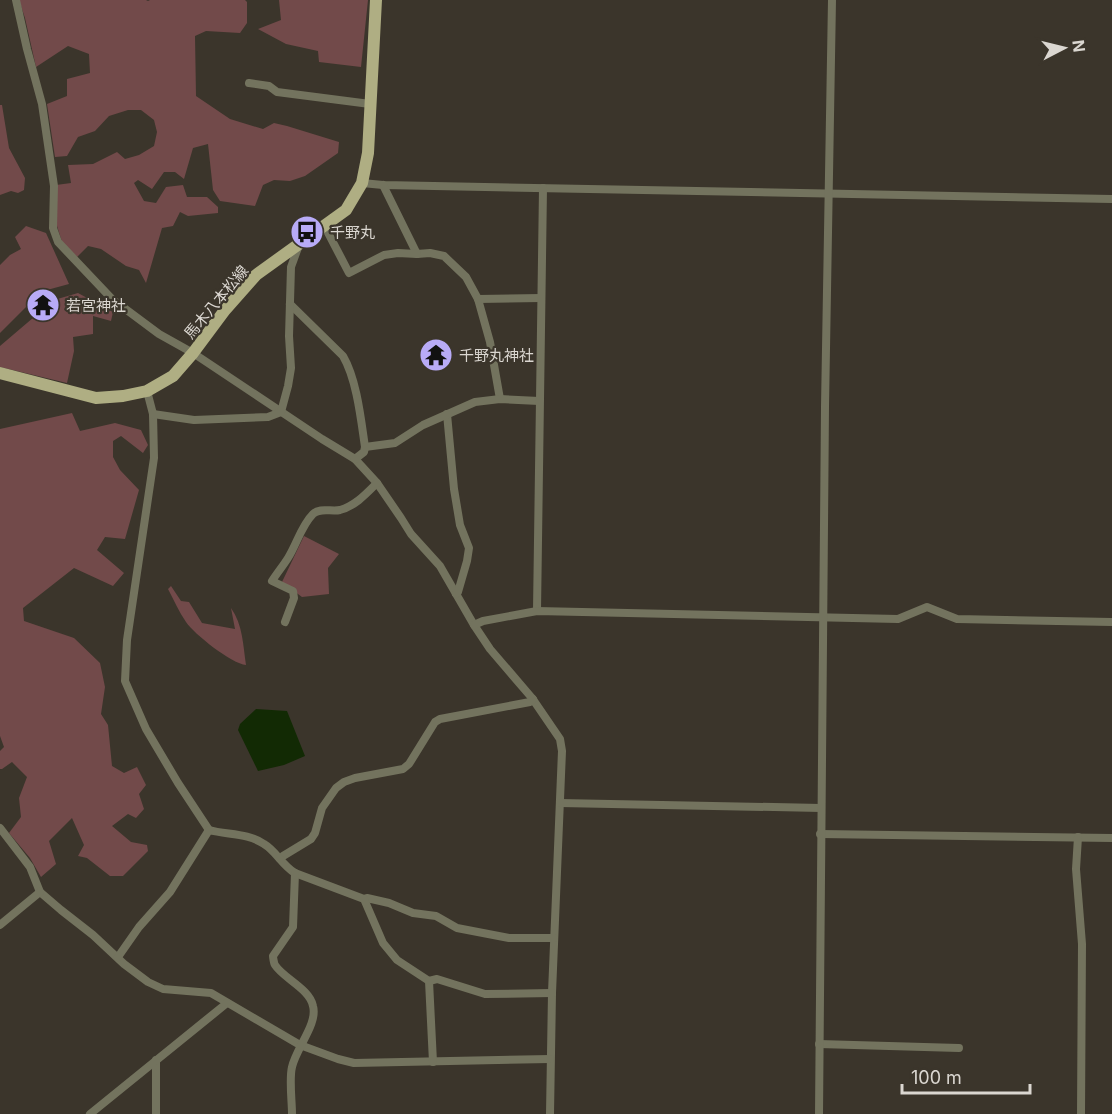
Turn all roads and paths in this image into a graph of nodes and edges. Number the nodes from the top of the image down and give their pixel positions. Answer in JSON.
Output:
{"nodes":[{"id":1,"x":16,"y":0,"type":"edge"},
{"id":2,"x":376,"y":0,"type":"edge"},
{"id":3,"x":832,"y":0,"type":"edge"},
{"id":4,"x":249,"y":82,"type":"dead end"},
{"id":5,"x":370,"y":104,"type":"junction"},
{"id":6,"x":362,"y":183,"type":"junction"},
{"id":7,"x":383,"y":185,"type":"junction"},
{"id":8,"x":543,"y":188,"type":"junction"},
{"id":9,"x":829,"y":194,"type":"junction"},
{"id":10,"x":1112,"y":199,"type":"edge"},
{"id":11,"x":324,"y":225,"type":"junction"},
{"id":12,"x":299,"y":243,"type":"junction"},
{"id":13,"x":417,"y":254,"type":"junction"},
{"id":14,"x":541,"y":298,"type":"junction"},
{"id":15,"x":478,"y":299,"type":"junction"},
{"id":16,"x":290,"y":304,"type":"junction"},
{"id":17,"x":193,"y":352,"type":"junction"},
{"id":18,"x":0,"y":373,"type":"edge"},
{"id":19,"x":147,"y":391,"type":"junction"},
{"id":20,"x":500,"y":399,"type":"junction"},
{"id":21,"x":539,"y":401,"type":"junction"},
{"id":22,"x":281,"y":412,"type":"junction"},
{"id":23,"x":153,"y":414,"type":"junction"},
{"id":24,"x":447,"y":414,"type":"junction"},
{"id":25,"x":365,"y":447,"type":"junction"},
{"id":26,"x":355,"y":459,"type":"junction"},
{"id":27,"x":377,"y":483,"type":"junction"},
{"id":28,"x":456,"y":594,"type":"junction"},
{"id":29,"x":537,"y":611,"type":"junction"},
{"id":30,"x":824,"y":617,"type":"junction"},
{"id":31,"x":285,"y":622,"type":"dead end"},
{"id":32,"x":1112,"y":622,"type":"edge"},
{"id":33,"x":474,"y":625,"type":"junction"},
{"id":34,"x":533,"y":699,"type":"junction"},
{"id":35,"x":560,"y":803,"type":"junction"},
{"id":36,"x":821,"y":808,"type":"junction"},
{"id":37,"x":0,"y":828,"type":"edge"},
{"id":38,"x":209,"y":830,"type":"junction"},
{"id":39,"x":820,"y":834,"type":"junction"},
{"id":40,"x":1078,"y":837,"type":"junction"},
{"id":41,"x":1112,"y":838,"type":"edge"},
{"id":42,"x":280,"y":859,"type":"junction"},
{"id":43,"x":295,"y":873,"type":"junction"},
{"id":44,"x":40,"y":891,"type":"junction"},
{"id":45,"x":364,"y":899,"type":"junction"},
{"id":46,"x":0,"y":925,"type":"edge"},
{"id":47,"x":554,"y":938,"type":"junction"},
{"id":48,"x":118,"y":957,"type":"junction"},
{"id":49,"x":429,"y":981,"type":"junction"},
{"id":50,"x":552,"y":993,"type":"junction"},
{"id":51,"x":227,"y":1003,"type":"junction"},
{"id":52,"x":819,"y":1044,"type":"junction"},
{"id":53,"x":300,"y":1045,"type":"junction"},
{"id":54,"x":959,"y":1048,"type":"dead end"},
{"id":55,"x":550,"y":1059,"type":"junction"},
{"id":56,"x":156,"y":1060,"type":"junction"},
{"id":57,"x":433,"y":1062,"type":"junction"},
{"id":58,"x":90,"y":1114,"type":"edge"},
{"id":59,"x":156,"y":1114,"type":"edge"},
{"id":60,"x":292,"y":1114,"type":"edge"},
{"id":61,"x":550,"y":1114,"type":"edge"},
{"id":62,"x":819,"y":1114,"type":"edge"},
{"id":63,"x":1081,"y":1114,"type":"edge"}],
"edges":[{"from":1,"to":17,"type":"street"},
{"from":2,"to":5,"type":"main road","name":"馬木八本松線"},
{"from":3,"to":9,"type":"street"},
{"from":4,"to":5,"type":"street"},
{"from":5,"to":6,"type":"main road","name":"馬木八本松線"},
{"from":6,"to":7,"type":"street"},
{"from":6,"to":11,"type":"main road","name":"馬木八本松線"},
{"from":7,"to":8,"type":"street"},
{"from":7,"to":13,"type":"street"},
{"from":8,"to":9,"type":"street"},
{"from":8,"to":14,"type":"street"},
{"from":9,"to":10,"type":"street"},
{"from":9,"to":30,"type":"street"},
{"from":11,"to":12,"type":"main road","name":"馬木八本松線"},
{"from":11,"to":13,"type":"street"},
{"from":12,"to":16,"type":"street"},
{"from":12,"to":17,"type":"main road","name":"馬木八本松線"},
{"from":13,"to":15,"type":"street"},
{"from":14,"to":15,"type":"street"},
{"from":14,"to":21,"type":"street"},
{"from":15,"to":20,"type":"street"},
{"from":16,"to":22,"type":"street"},
{"from":16,"to":25,"type":"street"},
{"from":17,"to":19,"type":"main road","name":"馬木八本松線"},
{"from":17,"to":22,"type":"street"},
{"from":18,"to":19,"type":"main road","name":"馬木八本松線"},
{"from":19,"to":23,"type":"street"},
{"from":20,"to":21,"type":"street"},
{"from":20,"to":24,"type":"street"},
{"from":21,"to":29,"type":"street"},
{"from":22,"to":23,"type":"street"},
{"from":22,"to":26,"type":"street"},
{"from":23,"to":38,"type":"street"},
{"from":24,"to":25,"type":"street"},
{"from":24,"to":28,"type":"street"},
{"from":25,"to":26,"type":"street"},
{"from":26,"to":27,"type":"street"},
{"from":27,"to":28,"type":"street"},
{"from":27,"to":31,"type":"street"},
{"from":28,"to":33,"type":"street"},
{"from":29,"to":30,"type":"street"},
{"from":29,"to":33,"type":"street"},
{"from":30,"to":32,"type":"street"},
{"from":30,"to":36,"type":"street"},
{"from":33,"to":34,"type":"street"},
{"from":34,"to":35,"type":"street"},
{"from":34,"to":42,"type":"street"},
{"from":35,"to":36,"type":"street"},
{"from":35,"to":47,"type":"street"},
{"from":36,"to":39,"type":"street"},
{"from":37,"to":44,"type":"street"},
{"from":38,"to":42,"type":"street"},
{"from":38,"to":48,"type":"street"},
{"from":39,"to":40,"type":"street"},
{"from":39,"to":52,"type":"street"},
{"from":40,"to":41,"type":"street"},
{"from":40,"to":63,"type":"street"},
{"from":42,"to":43,"type":"street"},
{"from":43,"to":45,"type":"street"},
{"from":43,"to":53,"type":"street"},
{"from":44,"to":46,"type":"street"},
{"from":44,"to":48,"type":"street"},
{"from":45,"to":47,"type":"street"},
{"from":45,"to":49,"type":"street"},
{"from":47,"to":50,"type":"street"},
{"from":48,"to":51,"type":"street"},
{"from":49,"to":50,"type":"street"},
{"from":49,"to":57,"type":"street"},
{"from":50,"to":55,"type":"street"},
{"from":51,"to":53,"type":"street"},
{"from":51,"to":56,"type":"street"},
{"from":52,"to":54,"type":"street"},
{"from":52,"to":62,"type":"street"},
{"from":53,"to":57,"type":"street"},
{"from":53,"to":60,"type":"street"},
{"from":55,"to":57,"type":"street"},
{"from":55,"to":61,"type":"street"},
{"from":56,"to":58,"type":"street"},
{"from":56,"to":59,"type":"street"}]}
